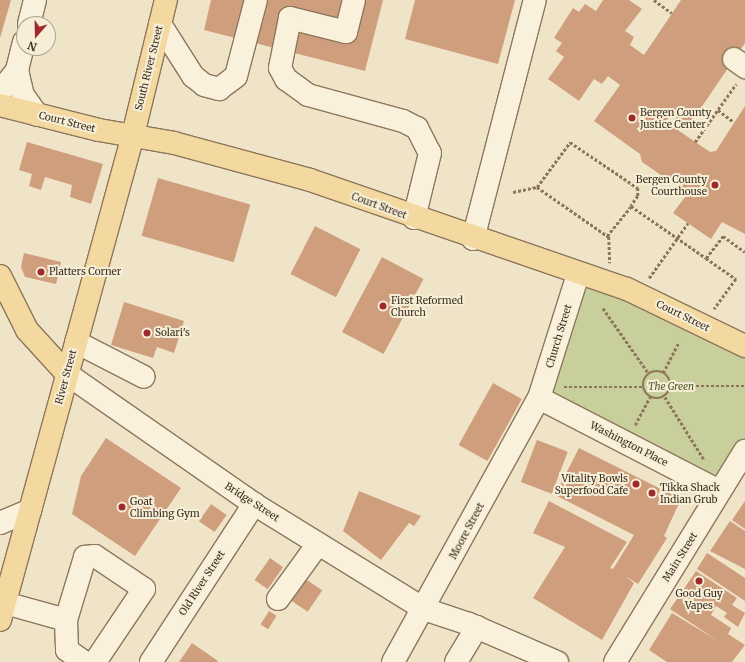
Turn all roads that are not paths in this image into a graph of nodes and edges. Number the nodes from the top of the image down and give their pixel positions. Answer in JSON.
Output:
{"nodes":[{"id":1,"x":35,"y":0,"type":"edge"},
{"id":2,"x":166,"y":0,"type":"edge"},
{"id":3,"x":256,"y":0,"type":"edge"},
{"id":4,"x":354,"y":0,"type":"edge"},
{"id":5,"x":535,"y":0,"type":"edge"},
{"id":6,"x":31,"y":16,"type":"edge"},
{"id":7,"x":160,"y":24,"type":"junction"},
{"id":8,"x":20,"y":56,"type":"edge"},
{"id":9,"x":16,"y":70,"type":"junction"},
{"id":10,"x":0,"y":92,"type":"edge"},
{"id":11,"x":0,"y":105,"type":"edge"},
{"id":12,"x":38,"y":115,"type":"junction"},
{"id":13,"x":133,"y":135,"type":"junction"},
{"id":14,"x":414,"y":218,"type":"junction"},
{"id":15,"x":473,"y":239,"type":"junction"},
{"id":16,"x":578,"y":274,"type":"junction"},
{"id":17,"x":0,"y":276,"type":"edge"},
{"id":18,"x":76,"y":342,"type":"junction"},
{"id":19,"x":743,"y":344,"type":"edge"},
{"id":20,"x":67,"y":374,"type":"junction"},
{"id":21,"x":144,"y":377,"type":"dead end"},
{"id":22,"x":539,"y":398,"type":"junction"},
{"id":23,"x":745,"y":451,"type":"edge"},
{"id":24,"x":719,"y":491,"type":"junction"},
{"id":25,"x":254,"y":504,"type":"junction"},
{"id":26,"x":30,"y":510,"type":"junction"},
{"id":27,"x":0,"y":523,"type":"edge"},
{"id":28,"x":318,"y":544,"type":"junction"},
{"id":29,"x":278,"y":599,"type":"dead end"},
{"id":30,"x":2,"y":609,"type":"edge"},
{"id":31,"x":424,"y":609,"type":"junction"},
{"id":32,"x":66,"y":620,"type":"junction"},
{"id":33,"x":478,"y":627,"type":"junction"},
{"id":34,"x":84,"y":662,"type":"edge"},
{"id":35,"x":95,"y":662,"type":"edge"},
{"id":36,"x":150,"y":662,"type":"edge"},
{"id":37,"x":393,"y":662,"type":"edge"},
{"id":38,"x":456,"y":662,"type":"edge"},
{"id":39,"x":557,"y":662,"type":"edge"},
{"id":40,"x":615,"y":662,"type":"edge"}],
"edges":[{"from":1,"to":6,"type":"street"},
{"from":2,"to":7,"type":"main road","name":"South River Street"},
{"from":3,"to":7,"type":"street"},
{"from":4,"to":14,"type":"street"},
{"from":5,"to":15,"type":"street"},
{"from":7,"to":13,"type":"main road","name":"South River Street"},
{"from":8,"to":9,"type":"street"},
{"from":9,"to":10,"type":"street"},
{"from":9,"to":12,"type":"street"},
{"from":11,"to":12,"type":"main road","name":"Court Street"},
{"from":12,"to":13,"type":"main road","name":"Court Street"},
{"from":13,"to":14,"type":"main road","name":"Court Street"},
{"from":13,"to":18,"type":"main road","name":"River Street"},
{"from":14,"to":15,"type":"main road","name":"Court Street"},
{"from":15,"to":16,"type":"main road","name":"Court Street"},
{"from":16,"to":19,"type":"main road","name":"Court Street"},
{"from":16,"to":22,"type":"street","name":"Church Street"},
{"from":17,"to":20,"type":"main road","name":"Bridge Street"},
{"from":18,"to":20,"type":"main road","name":"River Street"},
{"from":18,"to":21,"type":"street"},
{"from":20,"to":25,"type":"street","name":"Bridge Street"},
{"from":20,"to":26,"type":"main road","name":"River Street"},
{"from":22,"to":24,"type":"street","name":"Washington Place"},
{"from":22,"to":31,"type":"street","name":"Moore Street"},
{"from":23,"to":24,"type":"street","name":"Main Street"},
{"from":24,"to":40,"type":"street","name":"Main Street"},
{"from":25,"to":28,"type":"street","name":"Bridge Street"},
{"from":25,"to":36,"type":"street","name":"Old River Street"},
{"from":26,"to":27,"type":"street"},
{"from":26,"to":30,"type":"main road","name":"River Street"},
{"from":28,"to":29,"type":"street"},
{"from":28,"to":31,"type":"street","name":"Bridge Street"},
{"from":30,"to":32,"type":"street"},
{"from":31,"to":33,"type":"street","name":"Bridge Street"},
{"from":31,"to":37,"type":"street","name":"Moore Street"},
{"from":32,"to":34,"type":"street"},
{"from":32,"to":35,"type":"street"},
{"from":33,"to":38,"type":"street"},
{"from":33,"to":39,"type":"street","name":"Bridge Street"}]}
